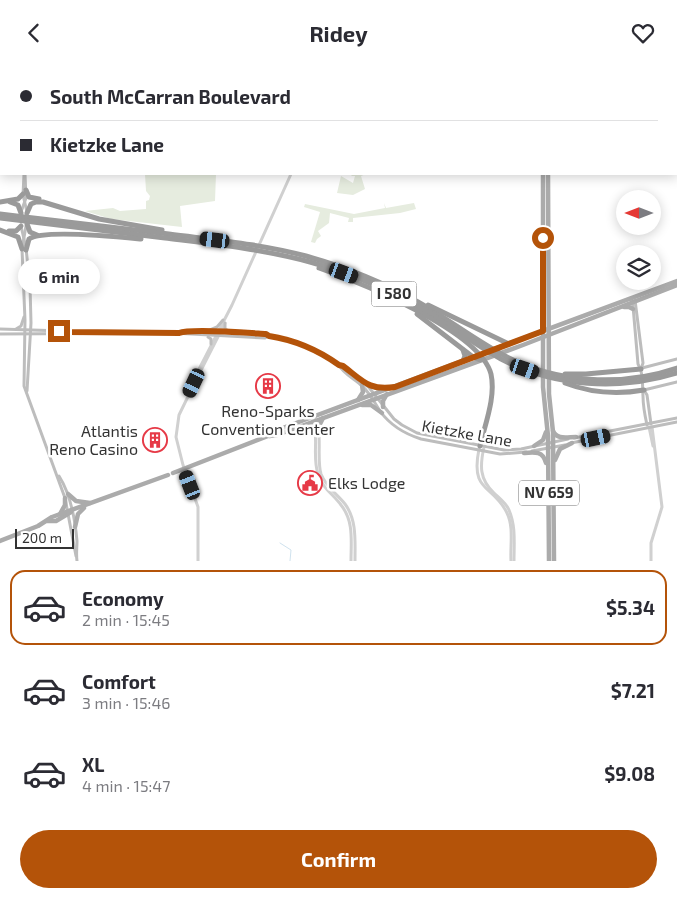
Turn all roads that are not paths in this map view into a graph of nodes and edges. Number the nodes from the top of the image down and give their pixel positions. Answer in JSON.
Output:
{"nodes":[{"id":1,"x":24,"y":175,"type":"edge"},
{"id":2,"x":291,"y":175,"type":"edge"},
{"id":3,"x":543,"y":175,"type":"edge"},
{"id":4,"x":548,"y":175,"type":"edge"},
{"id":5,"x":24,"y":192,"type":"junction"},
{"id":6,"x":0,"y":202,"type":"edge"},
{"id":7,"x":7,"y":202,"type":"junction"},
{"id":8,"x":51,"y":204,"type":"junction"},
{"id":9,"x":0,"y":214,"type":"edge"},
{"id":10,"x":20,"y":216,"type":"junction"},
{"id":11,"x":0,"y":218,"type":"edge"},
{"id":12,"x":28,"y":222,"type":"junction"},
{"id":13,"x":0,"y":230,"type":"edge"},
{"id":14,"x":39,"y":236,"type":"junction"},
{"id":15,"x":192,"y":239,"type":"junction"},
{"id":16,"x":266,"y":249,"type":"junction"},
{"id":17,"x":24,"y":250,"type":"junction"},
{"id":18,"x":298,"y":259,"type":"junction"},
{"id":19,"x":22,"y":270,"type":"junction"},
{"id":20,"x":677,"y":283,"type":"edge"},
{"id":21,"x":30,"y":286,"type":"junction"},
{"id":22,"x":368,"y":287,"type":"junction"},
{"id":23,"x":408,"y":296,"type":"junction"},
{"id":24,"x":633,"y":300,"type":"junction"},
{"id":25,"x":615,"y":309,"type":"junction"},
{"id":26,"x":633,"y":309,"type":"junction"},
{"id":27,"x":25,"y":311,"type":"junction"},
{"id":28,"x":548,"y":311,"type":"junction"},
{"id":29,"x":224,"y":320,"type":"junction"},
{"id":30,"x":31,"y":322,"type":"junction"},
{"id":31,"x":558,"y":325,"type":"junction"},
{"id":32,"x":0,"y":329,"type":"edge"},
{"id":33,"x":548,"y":329,"type":"junction"},
{"id":34,"x":16,"y":330,"type":"junction"},
{"id":35,"x":46,"y":331,"type":"junction"},
{"id":36,"x":543,"y":331,"type":"junction"},
{"id":37,"x":557,"y":331,"type":"junction"},
{"id":38,"x":25,"y":332,"type":"junction"},
{"id":39,"x":30,"y":332,"type":"junction"},
{"id":40,"x":70,"y":332,"type":"junction"},
{"id":41,"x":206,"y":332,"type":"junction"},
{"id":42,"x":179,"y":333,"type":"junction"},
{"id":43,"x":218,"y":333,"type":"junction"},
{"id":44,"x":237,"y":333,"type":"junction"},
{"id":45,"x":0,"y":334,"type":"edge"},
{"id":46,"x":195,"y":335,"type":"junction"},
{"id":47,"x":548,"y":335,"type":"junction"},
{"id":48,"x":269,"y":336,"type":"junction"},
{"id":49,"x":543,"y":337,"type":"junction"},
{"id":50,"x":211,"y":344,"type":"junction"},
{"id":51,"x":508,"y":344,"type":"junction"},
{"id":52,"x":460,"y":346,"type":"junction"},
{"id":53,"x":484,"y":346,"type":"junction"},
{"id":54,"x":517,"y":347,"type":"junction"},
{"id":55,"x":473,"y":357,"type":"junction"},
{"id":56,"x":549,"y":359,"type":"junction"},
{"id":57,"x":677,"y":359,"type":"edge"},
{"id":58,"x":480,"y":360,"type":"junction"},
{"id":59,"x":463,"y":361,"type":"junction"},
{"id":60,"x":543,"y":362,"type":"junction"},
{"id":61,"x":677,"y":368,"type":"edge"},
{"id":62,"x":641,"y":369,"type":"junction"},
{"id":63,"x":677,"y":373,"type":"edge"},
{"id":64,"x":434,"y":374,"type":"junction"},
{"id":65,"x":555,"y":376,"type":"junction"},
{"id":66,"x":650,"y":378,"type":"junction"},
{"id":67,"x":196,"y":380,"type":"junction"},
{"id":68,"x":677,"y":382,"type":"edge"},
{"id":69,"x":364,"y":385,"type":"junction"},
{"id":70,"x":395,"y":387,"type":"junction"},
{"id":71,"x":543,"y":387,"type":"junction"},
{"id":72,"x":644,"y":390,"type":"junction"},
{"id":73,"x":27,"y":393,"type":"junction"},
{"id":74,"x":388,"y":393,"type":"junction"},
{"id":75,"x":374,"y":396,"type":"junction"},
{"id":76,"x":357,"y":401,"type":"junction"},
{"id":77,"x":351,"y":407,"type":"junction"},
{"id":78,"x":383,"y":407,"type":"junction"},
{"id":79,"x":550,"y":407,"type":"junction"},
{"id":80,"x":382,"y":413,"type":"junction"},
{"id":81,"x":324,"y":417,"type":"junction"},
{"id":82,"x":677,"y":418,"type":"edge"},
{"id":83,"x":314,"y":419,"type":"junction"},
{"id":84,"x":677,"y":422,"type":"edge"},
{"id":85,"x":650,"y":425,"type":"junction"},
{"id":86,"x":548,"y":426,"type":"junction"},
{"id":87,"x":318,"y":427,"type":"junction"},
{"id":88,"x":552,"y":429,"type":"junction"},
{"id":89,"x":576,"y":437,"type":"junction"},
{"id":90,"x":572,"y":443,"type":"junction"},
{"id":91,"x":550,"y":445,"type":"junction"},
{"id":92,"x":534,"y":446,"type":"junction"},
{"id":93,"x":481,"y":448,"type":"junction"},
{"id":94,"x":524,"y":453,"type":"junction"},
{"id":95,"x":318,"y":467,"type":"junction"},
{"id":96,"x":184,"y":469,"type":"junction"},
{"id":97,"x":548,"y":470,"type":"junction"},
{"id":98,"x":553,"y":476,"type":"junction"},
{"id":99,"x":66,"y":496,"type":"junction"},
{"id":100,"x":549,"y":501,"type":"junction"},
{"id":101,"x":91,"y":504,"type":"junction"},
{"id":102,"x":69,"y":512,"type":"junction"},
{"id":103,"x":60,"y":514,"type":"junction"},
{"id":104,"x":47,"y":521,"type":"junction"},
{"id":105,"x":75,"y":527,"type":"junction"},
{"id":106,"x":553,"y":533,"type":"junction"},
{"id":107,"x":0,"y":541,"type":"edge"},
{"id":108,"x":76,"y":556,"type":"junction"},
{"id":109,"x":552,"y":560,"type":"edge"},
{"id":110,"x":77,"y":561,"type":"edge"},
{"id":111,"x":198,"y":561,"type":"edge"},
{"id":112,"x":353,"y":561,"type":"edge"},
{"id":113,"x":512,"y":561,"type":"edge"},
{"id":114,"x":651,"y":561,"type":"edge"}],
"edges":[{"from":1,"to":5,"type":"main road"},
{"from":2,"to":29,"type":"street"},
{"from":3,"to":36,"type":"main road","number":"NV 659"},
{"from":4,"to":28,"type":"main road","number":"NV 659"},
{"from":5,"to":7,"type":"highway"},
{"from":5,"to":8,"type":"highway"},
{"from":5,"to":10,"type":"main road"},
{"from":6,"to":7,"type":"highway"},
{"from":7,"to":10,"type":"highway"},
{"from":8,"to":10,"type":"highway"},
{"from":8,"to":15,"type":"highway"},
{"from":9,"to":10,"type":"highway","number":"I 580"},
{"from":10,"to":11,"type":"highway","number":"I 580"},
{"from":10,"to":12,"type":"highway","number":"I 580"},
{"from":10,"to":12,"type":"main road"},
{"from":12,"to":13,"type":"highway"},
{"from":12,"to":14,"type":"highway"},
{"from":12,"to":15,"type":"highway","number":"I 580"},
{"from":12,"to":17,"type":"main road"},
{"from":13,"to":17,"type":"highway"},
{"from":14,"to":15,"type":"highway"},
{"from":14,"to":17,"type":"highway"},
{"from":15,"to":16,"type":"highway","number":"I 580"},
{"from":16,"to":18,"type":"highway","number":"I 580"},
{"from":16,"to":23,"type":"highway","number":"I 580"},
{"from":17,"to":19,"type":"main road"},
{"from":17,"to":21,"type":"main road"},
{"from":18,"to":22,"type":"highway"},
{"from":18,"to":53,"type":"highway","number":"I 580"},
{"from":19,"to":21,"type":"main road"},
{"from":19,"to":27,"type":"main road"},
{"from":20,"to":24,"type":"main road"},
{"from":21,"to":30,"type":"main road"},
{"from":22,"to":52,"type":"highway"},
{"from":22,"to":93,"type":"highway"},
{"from":23,"to":51,"type":"highway"},
{"from":23,"to":53,"type":"highway","number":"I 580"},
{"from":24,"to":25,"type":"main road"},
{"from":24,"to":26,"type":"main road"},
{"from":24,"to":31,"type":"main road"},
{"from":24,"to":62,"type":"main road"},
{"from":25,"to":26,"type":"main road"},
{"from":25,"to":37,"type":"main road"},
{"from":26,"to":62,"type":"main road"},
{"from":27,"to":34,"type":"main road"},
{"from":27,"to":38,"type":"main road"},
{"from":28,"to":31,"type":"main road"},
{"from":28,"to":33,"type":"main road","number":"NV 659"},
{"from":29,"to":41,"type":"main road"},
{"from":29,"to":43,"type":"street"},
{"from":29,"to":44,"type":"main road"},
{"from":30,"to":35,"type":"main road"},
{"from":30,"to":39,"type":"main road"},
{"from":31,"to":33,"type":"main road"},
{"from":32,"to":34,"type":"main road","name":"Kietzke Lane"},
{"from":33,"to":36,"type":"main road"},
{"from":33,"to":47,"type":"main road","number":"NV 659"},
{"from":34,"to":38,"type":"main road","name":"Kietzke Lane"},
{"from":35,"to":39,"type":"main road","name":"Kietzke Lane"},
{"from":35,"to":40,"type":"main road","name":"Kietzke Lane"},
{"from":36,"to":49,"type":"main road","number":"NV 659"},
{"from":36,"to":51,"type":"main road"},
{"from":37,"to":47,"type":"main road"},
{"from":37,"to":56,"type":"main road"},
{"from":38,"to":39,"type":"main road","name":"Kietzke Lane"},
{"from":38,"to":45,"type":"main road","name":"Kietzke Lane"},
{"from":38,"to":73,"type":"main road"},
{"from":39,"to":40,"type":"main road","name":"Kietzke Lane"},
{"from":39,"to":73,"type":"main road"},
{"from":40,"to":42,"type":"main road","name":"Kietzke Lane"},
{"from":41,"to":42,"type":"main road","name":"Kietzke Lane"},
{"from":41,"to":43,"type":"main road","name":"Kietzke Lane"},
{"from":42,"to":46,"type":"main road","name":"Kietzke Lane"},
{"from":43,"to":44,"type":"main road","name":"Kietzke Lane"},
{"from":43,"to":46,"type":"main road","name":"Kietzke Lane"},
{"from":43,"to":48,"type":"main road","name":"Kietzke Lane"},
{"from":43,"to":50,"type":"street"},
{"from":43,"to":67,"type":"street"},
{"from":44,"to":48,"type":"main road","name":"Kietzke Lane"},
{"from":46,"to":50,"type":"main road"},
{"from":47,"to":49,"type":"main road"},
{"from":47,"to":56,"type":"main road","number":"NV 659"},
{"from":48,"to":69,"type":"main road","name":"Kietzke Lane"},
{"from":49,"to":54,"type":"main road"},
{"from":49,"to":60,"type":"main road","number":"NV 659"},
{"from":50,"to":67,"type":"street"},
{"from":51,"to":55,"type":"main road"},
{"from":52,"to":55,"type":"highway"},
{"from":52,"to":59,"type":"highway"},
{"from":53,"to":65,"type":"highway","number":"I 580"},
{"from":54,"to":58,"type":"main road"},
{"from":54,"to":60,"type":"main road"},
{"from":55,"to":58,"type":"highway"},
{"from":55,"to":59,"type":"main road"},
{"from":56,"to":79,"type":"main road","number":"NV 659"},
{"from":57,"to":62,"type":"main road"},
{"from":58,"to":64,"type":"main road"},
{"from":59,"to":64,"type":"main road"},
{"from":60,"to":71,"type":"main road","number":"NV 659"},
{"from":61,"to":66,"type":"highway","number":"I 580"},
{"from":62,"to":65,"type":"highway"},
{"from":62,"to":72,"type":"main road"},
{"from":63,"to":66,"type":"highway","number":"I 580"},
{"from":64,"to":70,"type":"main road"},
{"from":64,"to":74,"type":"main road"},
{"from":65,"to":66,"type":"highway","number":"I 580"},
{"from":65,"to":72,"type":"highway"},
{"from":67,"to":96,"type":"street"},
{"from":68,"to":72,"type":"main road"},
{"from":69,"to":70,"type":"main road"},
{"from":69,"to":75,"type":"main road","name":"Kietzke Lane"},
{"from":69,"to":76,"type":"main road"},
{"from":70,"to":75,"type":"main road"},
{"from":71,"to":79,"type":"main road"},
{"from":71,"to":86,"type":"main road","number":"NV 659"},
{"from":72,"to":85,"type":"main road"},
{"from":73,"to":99,"type":"main road"},
{"from":74,"to":75,"type":"main road"},
{"from":74,"to":78,"type":"main road"},
{"from":75,"to":76,"type":"main road"},
{"from":75,"to":77,"type":"main road"},
{"from":75,"to":78,"type":"main road","name":"Kietzke Lane"},
{"from":75,"to":80,"type":"main road","name":"Kietzke Lane"},
{"from":76,"to":83,"type":"main road"},
{"from":77,"to":80,"type":"main road"},
{"from":77,"to":81,"type":"main road"},
{"from":78,"to":93,"type":"main road","name":"Kietzke Lane"},
{"from":79,"to":88,"type":"main road","number":"NV 659"},
{"from":80,"to":93,"type":"main road","name":"Kietzke Lane"},
{"from":81,"to":83,"type":"main road"},
{"from":81,"to":87,"type":"main road"},
{"from":82,"to":85,"type":"main road","name":"Kietzke Lane"},
{"from":83,"to":87,"type":"street"},
{"from":83,"to":95,"type":"street"},
{"from":83,"to":96,"type":"main road"},
{"from":84,"to":85,"type":"main road","name":"Kietzke Lane"},
{"from":85,"to":89,"type":"main road","name":"Kietzke Lane"},
{"from":85,"to":90,"type":"main road","name":"Kietzke Lane"},
{"from":85,"to":114,"type":"street"},
{"from":86,"to":91,"type":"main road","number":"NV 659"},
{"from":86,"to":92,"type":"main road"},
{"from":87,"to":95,"type":"street"},
{"from":88,"to":89,"type":"main road"},
{"from":88,"to":91,"type":"main road","number":"NV 659"},
{"from":89,"to":91,"type":"main road","name":"Kietzke Lane"},
{"from":90,"to":91,"type":"main road","name":"Kietzke Lane"},
{"from":90,"to":98,"type":"main road"},
{"from":91,"to":92,"type":"main road","name":"Kietzke Lane"},
{"from":91,"to":94,"type":"main road","name":"Kietzke Lane"},
{"from":91,"to":97,"type":"main road","number":"NV 659"},
{"from":91,"to":98,"type":"main road","number":"NV 659"},
{"from":92,"to":93,"type":"main road","name":"Kietzke Lane"},
{"from":93,"to":94,"type":"main road","name":"Kietzke Lane"},
{"from":93,"to":113,"type":"street"},
{"from":94,"to":97,"type":"main road"},
{"from":95,"to":112,"type":"street"},
{"from":96,"to":101,"type":"main road"},
{"from":96,"to":111,"type":"street"},
{"from":97,"to":100,"type":"main road","number":"NV 659"},
{"from":98,"to":106,"type":"main road","number":"NV 659"},
{"from":99,"to":101,"type":"main road"},
{"from":99,"to":102,"type":"main road"},
{"from":99,"to":103,"type":"main road"},
{"from":100,"to":106,"type":"main road"},
{"from":100,"to":109,"type":"main road","number":"NV 659"},
{"from":101,"to":102,"type":"main road"},
{"from":101,"to":105,"type":"main road"},
{"from":102,"to":103,"type":"main road"},
{"from":102,"to":104,"type":"main road"},
{"from":102,"to":105,"type":"main road"},
{"from":102,"to":108,"type":"main road"},
{"from":103,"to":104,"type":"main road"},
{"from":104,"to":107,"type":"main road"},
{"from":105,"to":108,"type":"main road"},
{"from":106,"to":109,"type":"main road","number":"NV 659"},
{"from":108,"to":110,"type":"main road"}]}
